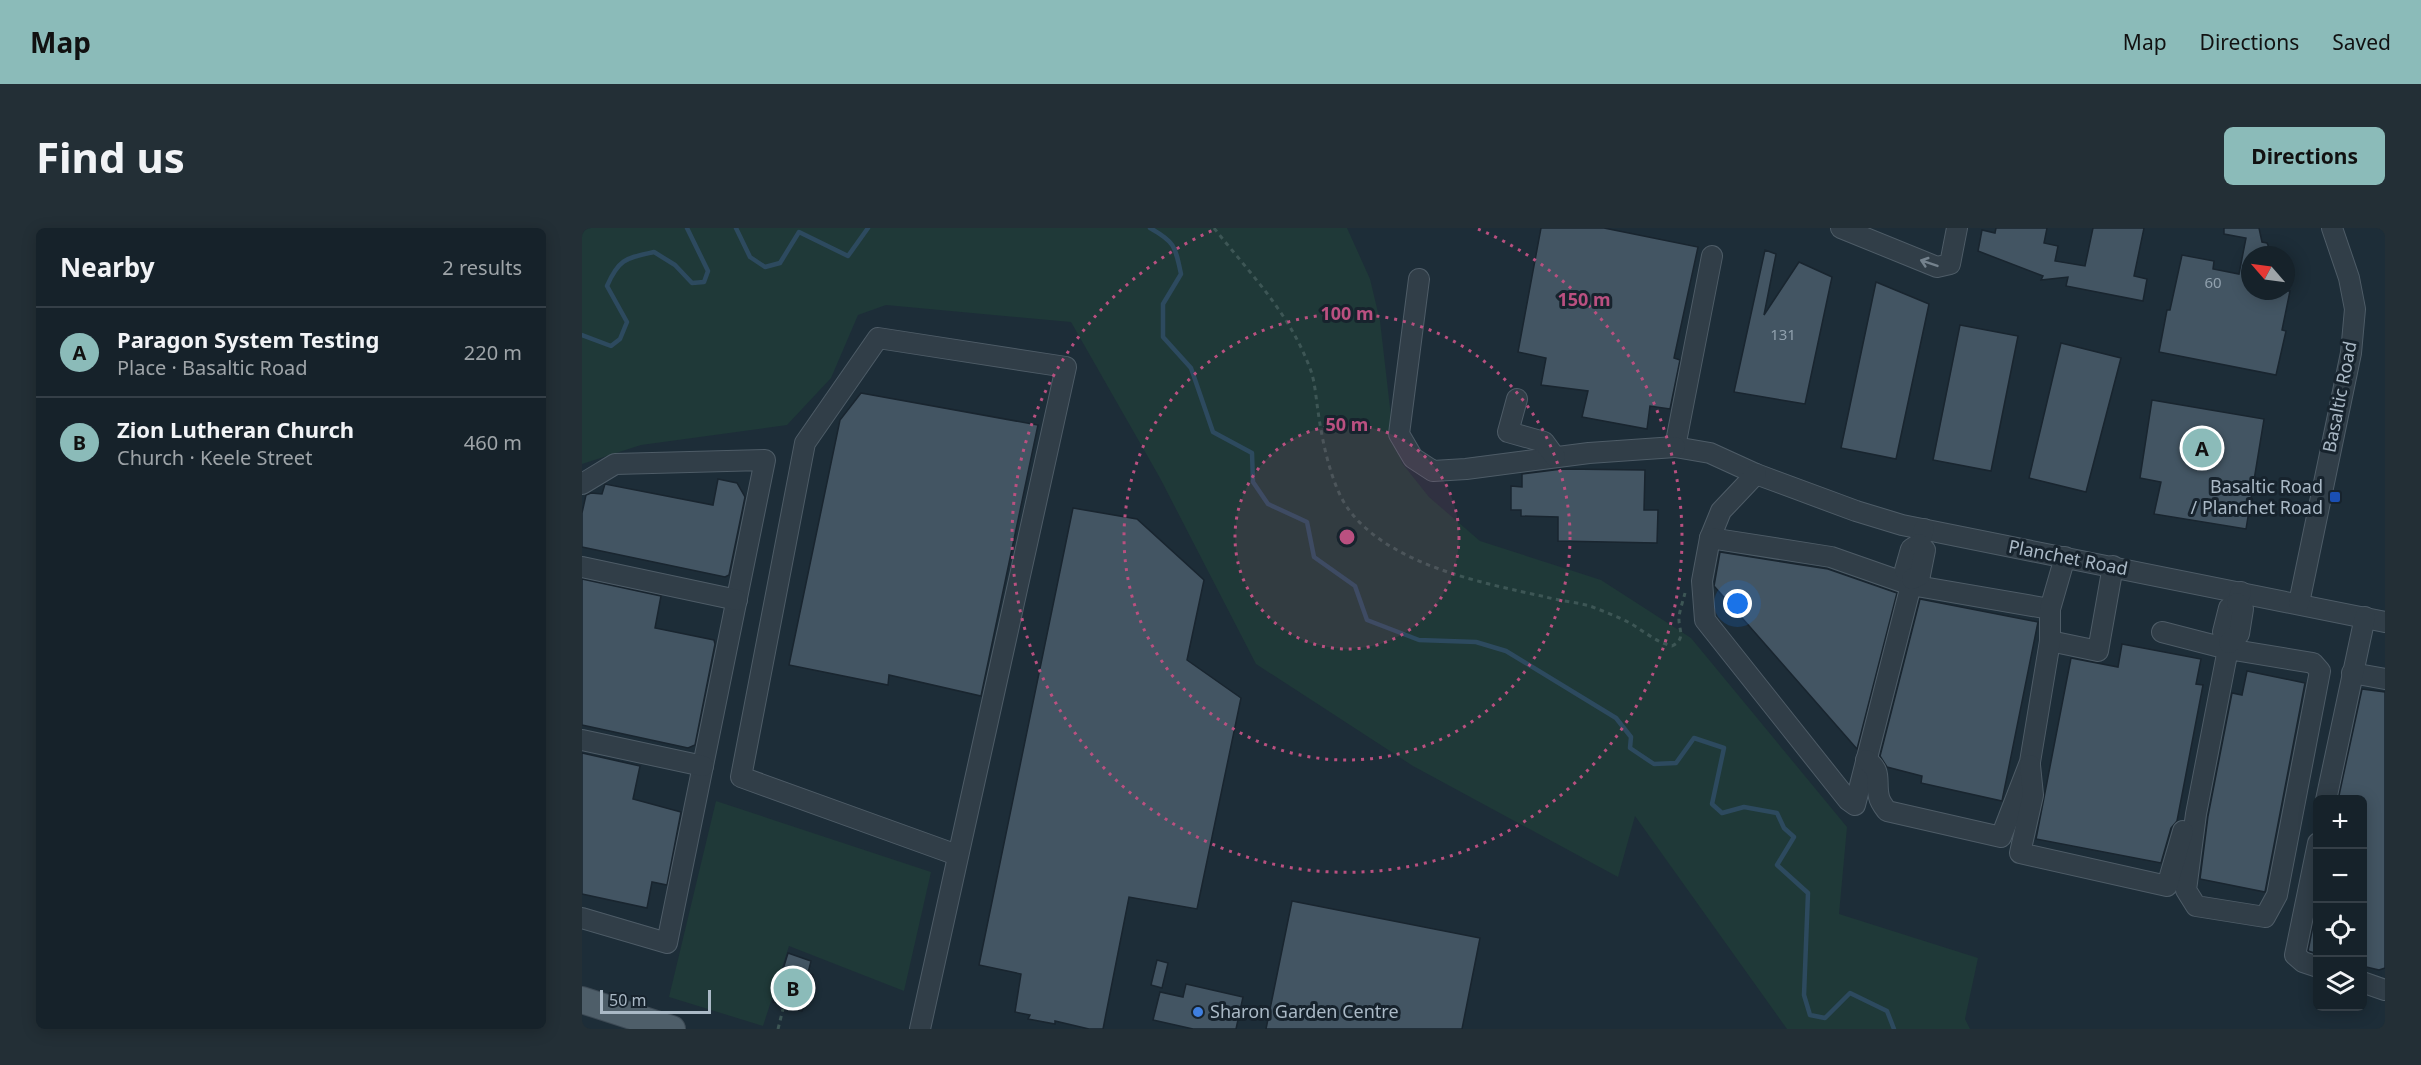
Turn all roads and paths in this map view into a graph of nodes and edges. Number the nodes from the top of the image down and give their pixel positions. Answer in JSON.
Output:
{"nodes":[{"id":1,"x":1214,"y":228,"type":"edge"},
{"id":2,"x":1841,"y":228,"type":"edge"},
{"id":3,"x":1957,"y":228,"type":"edge"},
{"id":4,"x":2332,"y":228,"type":"edge"},
{"id":5,"x":1712,"y":256,"type":"dead end"},
{"id":6,"x":1419,"y":279,"type":"dead end"},
{"id":7,"x":1517,"y":399,"type":"dead end"},
{"id":8,"x":1675,"y":447,"type":"junction"},
{"id":9,"x":1555,"y":457,"type":"junction"},
{"id":10,"x":1756,"y":474,"type":"junction"},
{"id":11,"x":582,"y":484,"type":"edge"},
{"id":12,"x":1921,"y":537,"type":"junction"},
{"id":13,"x":1710,"y":538,"type":"junction"},
{"id":14,"x":2065,"y":557,"type":"junction"},
{"id":15,"x":2113,"y":566,"type":"junction"},
{"id":16,"x":582,"y":567,"type":"edge"},
{"id":17,"x":1911,"y":582,"type":"junction"},
{"id":18,"x":2239,"y":597,"type":"junction"},
{"id":19,"x":736,"y":600,"type":"junction"},
{"id":20,"x":2299,"y":603,"type":"junction"},
{"id":21,"x":2050,"y":609,"type":"junction"},
{"id":22,"x":2365,"y":617,"type":"junction"},
{"id":23,"x":2385,"y":621,"type":"edge"},
{"id":24,"x":2162,"y":632,"type":"dead end"},
{"id":25,"x":1681,"y":637,"type":"dead end"},
{"id":26,"x":2050,"y":641,"type":"junction"},
{"id":27,"x":2228,"y":646,"type":"junction"},
{"id":28,"x":2352,"y":673,"type":"junction"},
{"id":29,"x":2385,"y":679,"type":"edge"},
{"id":30,"x":582,"y":740,"type":"edge"},
{"id":31,"x":1866,"y":760,"type":"junction"},
{"id":32,"x":2030,"y":762,"type":"junction"},
{"id":33,"x":703,"y":766,"type":"junction"},
{"id":34,"x":2205,"y":769,"type":"junction"},
{"id":35,"x":2327,"y":795,"type":"edge"},
{"id":36,"x":2317,"y":849,"type":"edge"},
{"id":37,"x":957,"y":855,"type":"junction"},
{"id":38,"x":582,"y":918,"type":"edge"},
{"id":39,"x":2313,"y":965,"type":"edge"},
{"id":40,"x":2367,"y":984,"type":"edge"},
{"id":41,"x":2385,"y":990,"type":"edge"},
{"id":42,"x":582,"y":1000,"type":"edge"},
{"id":43,"x":783,"y":1009,"type":"dead end"},
{"id":44,"x":672,"y":1029,"type":"edge"},
{"id":45,"x":778,"y":1029,"type":"edge"},
{"id":46,"x":920,"y":1029,"type":"edge"}],
"edges":[{"from":1,"to":25,"type":"path"},
{"from":3,"to":2,"type":"street","one_way":true},
{"from":4,"to":20,"type":"street","name":"Basaltic Road"},
{"from":5,"to":8,"type":"street"},
{"from":6,"to":9,"type":"street","name":"Planchet Road"},
{"from":7,"to":9,"type":"street"},
{"from":8,"to":9,"type":"street","name":"Planchet Road"},
{"from":8,"to":10,"type":"street","name":"Planchet Road"},
{"from":10,"to":12,"type":"street","name":"Planchet Road"},
{"from":10,"to":13,"type":"street"},
{"from":11,"to":19,"type":"street"},
{"from":12,"to":14,"type":"street","name":"Planchet Road"},
{"from":12,"to":17,"type":"street"},
{"from":13,"to":17,"type":"street"},
{"from":13,"to":31,"type":"street"},
{"from":14,"to":15,"type":"street","name":"Planchet Road"},
{"from":14,"to":21,"type":"street"},
{"from":15,"to":18,"type":"street","name":"Planchet Road"},
{"from":15,"to":26,"type":"street"},
{"from":16,"to":19,"type":"street"},
{"from":17,"to":21,"type":"street"},
{"from":17,"to":31,"type":"street"},
{"from":18,"to":20,"type":"street","name":"Planchet Road"},
{"from":18,"to":27,"type":"street"},
{"from":19,"to":33,"type":"street"},
{"from":20,"to":22,"type":"street","name":"Planchet Road"},
{"from":21,"to":26,"type":"street"},
{"from":22,"to":23,"type":"street","name":"Planchet Road"},
{"from":22,"to":28,"type":"street"},
{"from":24,"to":27,"type":"street"},
{"from":26,"to":32,"type":"street"},
{"from":27,"to":34,"type":"street"},
{"from":27,"to":34,"type":"street"},
{"from":28,"to":29,"type":"street"},
{"from":28,"to":35,"type":"street"},
{"from":30,"to":33,"type":"street"},
{"from":31,"to":32,"type":"street"},
{"from":32,"to":34,"type":"street"},
{"from":33,"to":38,"type":"street"},
{"from":36,"to":39,"type":"street"},
{"from":37,"to":37,"type":"street"},
{"from":37,"to":46,"type":"street"},
{"from":40,"to":41,"type":"street"},
{"from":42,"to":44,"type":"main road"},
{"from":43,"to":45,"type":"path"}]}
